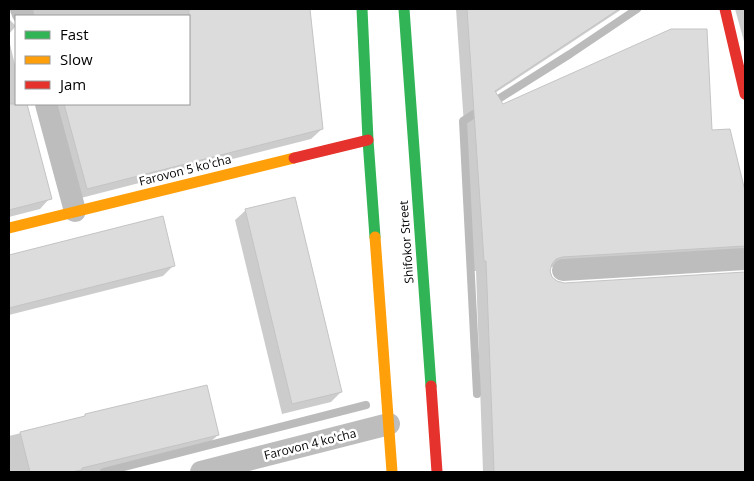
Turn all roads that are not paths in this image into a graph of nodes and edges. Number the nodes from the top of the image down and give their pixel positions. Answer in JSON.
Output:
{"nodes":[{"id":1,"x":362,"y":9,"type":"edge"},
{"id":2,"x":404,"y":9,"type":"edge"},
{"id":3,"x":725,"y":9,"type":"edge"},
{"id":4,"x":745,"y":94,"type":"edge"},
{"id":5,"x":46,"y":105,"type":"edge"},
{"id":6,"x":368,"y":140,"type":"junction"},
{"id":7,"x":75,"y":211,"type":"junction"},
{"id":8,"x":9,"y":228,"type":"edge"},
{"id":9,"x":745,"y":259,"type":"edge"},
{"id":10,"x":563,"y":270,"type":"dead end"},
{"id":11,"x":389,"y":424,"type":"junction"},
{"id":12,"x":201,"y":472,"type":"edge"},
{"id":13,"x":392,"y":472,"type":"edge"},
{"id":14,"x":437,"y":472,"type":"edge"}],
"edges":[{"from":1,"to":6,"type":"main road"},
{"from":2,"to":14,"type":"main road","name":"Shifokor Street"},
{"from":3,"to":4,"type":"main road"},
{"from":5,"to":7,"type":"street"},
{"from":6,"to":7,"type":"main road","name":"Farovon 5 ko'cha"},
{"from":6,"to":11,"type":"main road"},
{"from":7,"to":8,"type":"main road","name":"Farovon 5 ko'cha"},
{"from":9,"to":10,"type":"street"},
{"from":11,"to":12,"type":"street","name":"Farovon 4 ko'cha"},
{"from":11,"to":13,"type":"main road"}]}
